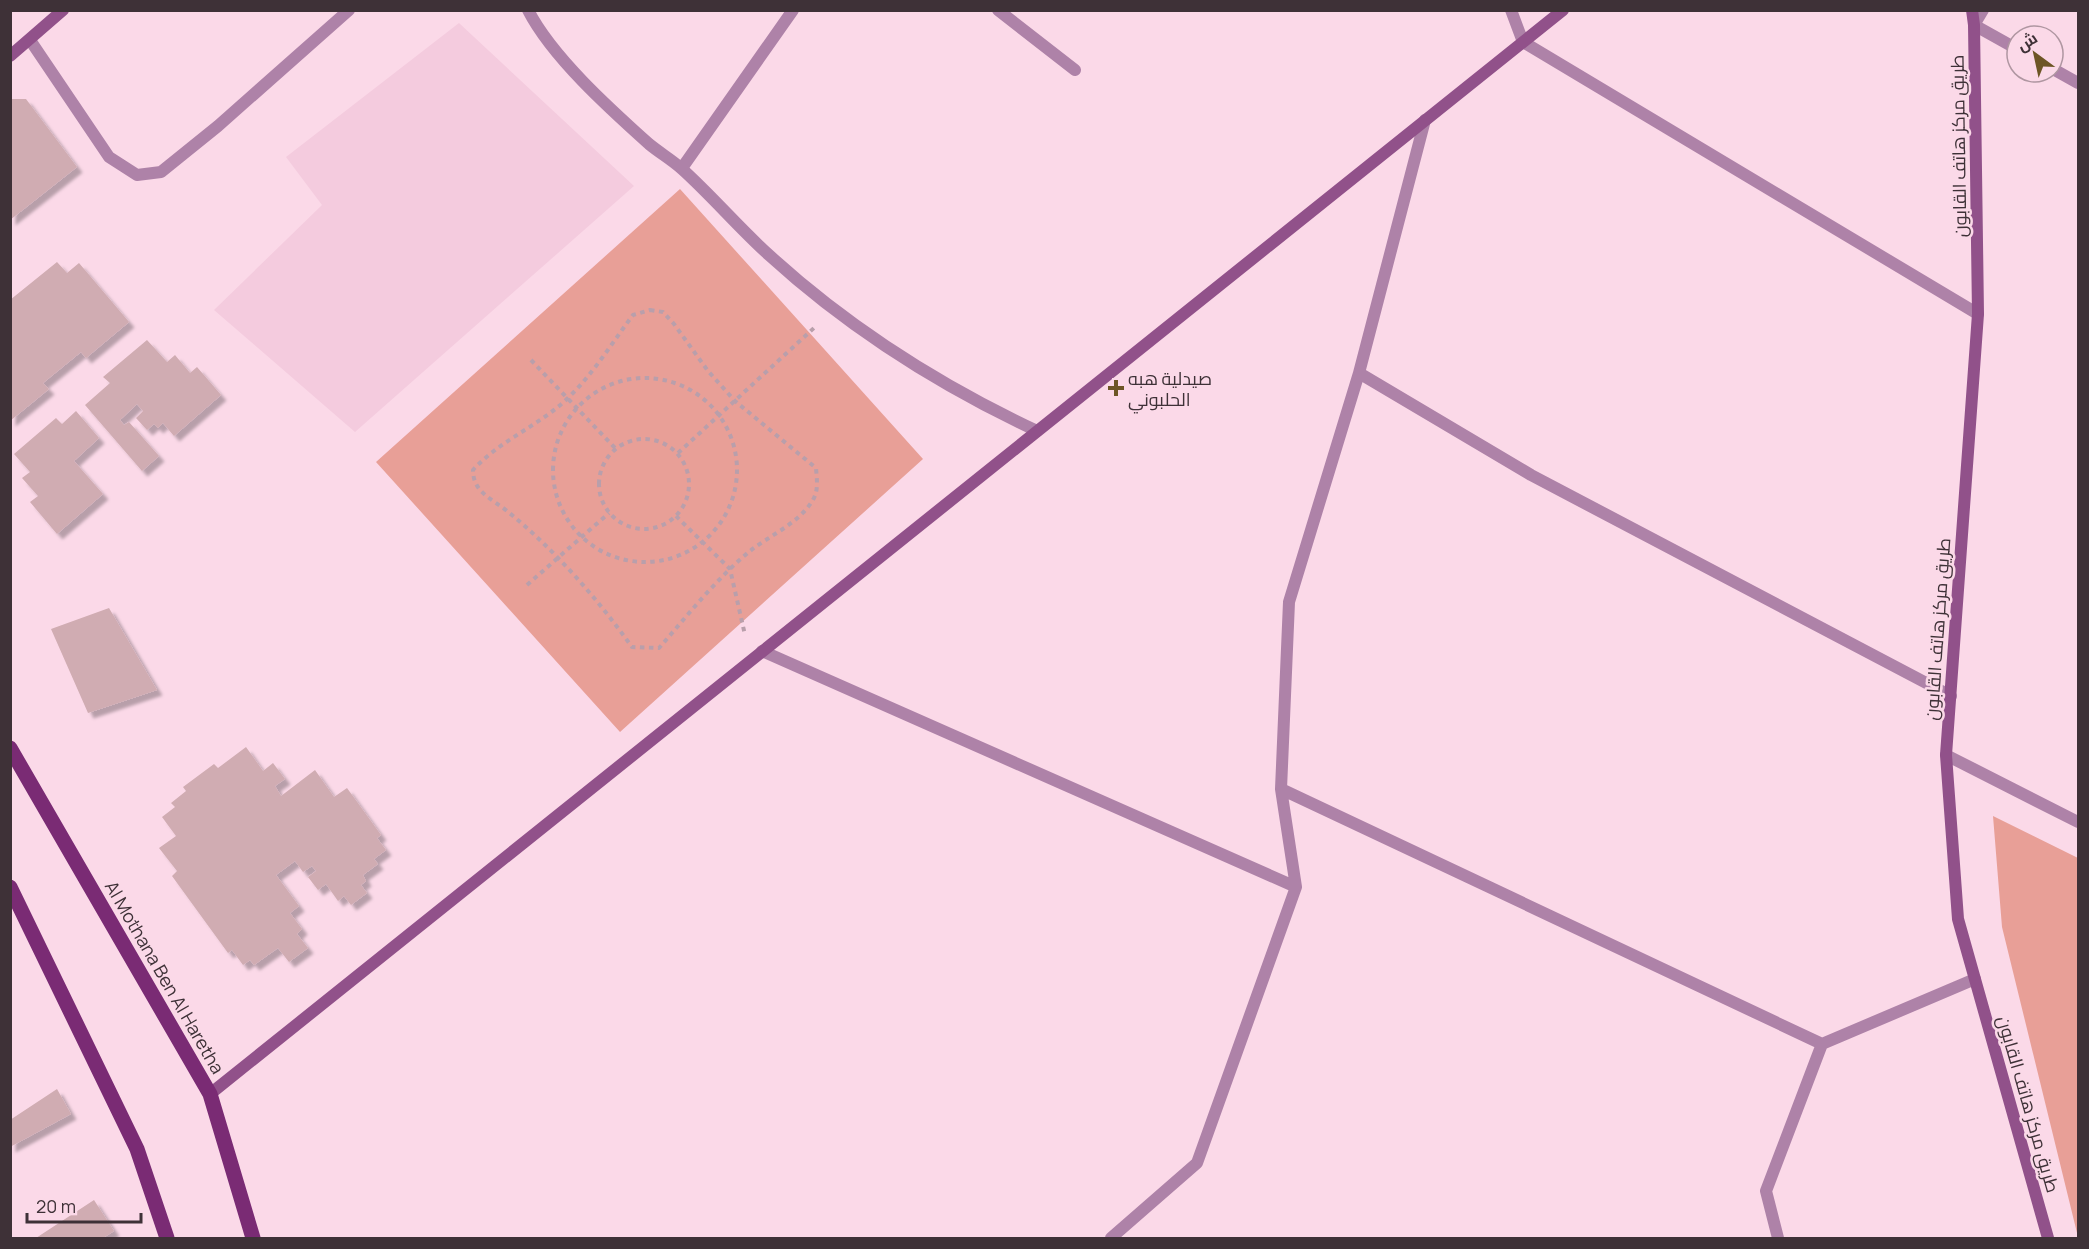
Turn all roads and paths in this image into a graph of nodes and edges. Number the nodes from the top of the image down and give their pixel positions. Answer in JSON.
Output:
{"nodes":[{"id":1,"x":63,"y":10,"type":"edge"},
{"id":2,"x":349,"y":10,"type":"edge"},
{"id":3,"x":528,"y":10,"type":"edge"},
{"id":4,"x":793,"y":10,"type":"edge"},
{"id":5,"x":998,"y":10,"type":"edge"},
{"id":6,"x":1511,"y":10,"type":"edge"},
{"id":7,"x":1563,"y":10,"type":"edge"},
{"id":8,"x":1972,"y":10,"type":"edge"},
{"id":9,"x":1983,"y":10,"type":"edge"},
{"id":10,"x":1974,"y":25,"type":"junction"},
{"id":11,"x":30,"y":40,"type":"junction"},
{"id":12,"x":1523,"y":42,"type":"junction"},
{"id":13,"x":2005,"y":42,"type":"edge"},
{"id":14,"x":10,"y":57,"type":"edge"},
{"id":15,"x":1075,"y":70,"type":"dead end"},
{"id":16,"x":2065,"y":75,"type":"edge"},
{"id":17,"x":2079,"y":83,"type":"edge"},
{"id":18,"x":1425,"y":120,"type":"junction"},
{"id":19,"x":682,"y":168,"type":"junction"},
{"id":20,"x":834,"y":310,"type":"junction"},
{"id":21,"x":1978,"y":314,"type":"junction"},
{"id":22,"x":531,"y":360,"type":"dead end"},
{"id":23,"x":1359,"y":373,"type":"junction"},
{"id":24,"x":568,"y":398,"type":"junction"},
{"id":25,"x":735,"y":401,"type":"junction"},
{"id":26,"x":576,"y":408,"type":"junction"},
{"id":27,"x":720,"y":415,"type":"junction"},
{"id":28,"x":1037,"y":431,"type":"junction"},
{"id":29,"x":616,"y":448,"type":"junction"},
{"id":30,"x":678,"y":453,"type":"junction"},
{"id":31,"x":609,"y":513,"type":"junction"},
{"id":32,"x":676,"y":516,"type":"junction"},
{"id":33,"x":581,"y":538,"type":"junction"},
{"id":34,"x":703,"y":542,"type":"junction"},
{"id":35,"x":558,"y":560,"type":"junction"},
{"id":36,"x":730,"y":569,"type":"junction"},
{"id":37,"x":527,"y":585,"type":"dead end"},
{"id":38,"x":762,"y":651,"type":"junction"},
{"id":39,"x":1951,"y":696,"type":"junction"},
{"id":40,"x":10,"y":748,"type":"edge"},
{"id":41,"x":1946,"y":755,"type":"junction"},
{"id":42,"x":1281,"y":789,"type":"junction"},
{"id":43,"x":2079,"y":822,"type":"edge"},
{"id":44,"x":10,"y":887,"type":"edge"},
{"id":45,"x":1296,"y":887,"type":"junction"},
{"id":46,"x":1976,"y":979,"type":"junction"},
{"id":47,"x":1822,"y":1044,"type":"junction"},
{"id":48,"x":210,"y":1094,"type":"junction"},
{"id":49,"x":167,"y":1239,"type":"edge"},
{"id":50,"x":253,"y":1239,"type":"edge"},
{"id":51,"x":1111,"y":1239,"type":"edge"},
{"id":52,"x":1778,"y":1239,"type":"edge"},
{"id":53,"x":2048,"y":1239,"type":"edge"}],
"edges":[{"from":1,"to":11,"type":"main road"},
{"from":2,"to":11,"type":"street"},
{"from":3,"to":19,"type":"street"},
{"from":4,"to":19,"type":"street"},
{"from":5,"to":15,"type":"street"},
{"from":6,"to":12,"type":"street"},
{"from":7,"to":12,"type":"main road"},
{"from":8,"to":10,"type":"main road","name":"طريق مركز هاتف القابون"},
{"from":9,"to":10,"type":"street"},
{"from":10,"to":13,"type":"street"},
{"from":10,"to":21,"type":"main road","name":"طريق مركز هاتف القابون"},
{"from":11,"to":14,"type":"main road"},
{"from":12,"to":18,"type":"main road"},
{"from":12,"to":21,"type":"street"},
{"from":16,"to":17,"type":"street"},
{"from":18,"to":23,"type":"street"},
{"from":18,"to":28,"type":"main road"},
{"from":19,"to":20,"type":"street"},
{"from":20,"to":25,"type":"path"},
{"from":20,"to":28,"type":"street"},
{"from":21,"to":39,"type":"main road","name":"طريق مركز هاتف القابون"},
{"from":22,"to":24,"type":"path"},
{"from":23,"to":39,"type":"street"},
{"from":23,"to":42,"type":"street"},
{"from":24,"to":25,"type":"path"},
{"from":24,"to":26,"type":"path"},
{"from":24,"to":35,"type":"path"},
{"from":25,"to":27,"type":"path"},
{"from":25,"to":36,"type":"path"},
{"from":26,"to":27,"type":"path"},
{"from":26,"to":29,"type":"path"},
{"from":26,"to":33,"type":"path"},
{"from":27,"to":30,"type":"path"},
{"from":27,"to":34,"type":"path"},
{"from":28,"to":38,"type":"main road"},
{"from":29,"to":30,"type":"path"},
{"from":29,"to":31,"type":"path"},
{"from":30,"to":32,"type":"path"},
{"from":31,"to":32,"type":"path"},
{"from":31,"to":33,"type":"path"},
{"from":32,"to":34,"type":"path"},
{"from":33,"to":34,"type":"path"},
{"from":33,"to":35,"type":"path"},
{"from":34,"to":36,"type":"path"},
{"from":35,"to":36,"type":"path"},
{"from":35,"to":37,"type":"path"},
{"from":36,"to":38,"type":"path"},
{"from":38,"to":45,"type":"street"},
{"from":38,"to":48,"type":"main road"},
{"from":39,"to":41,"type":"main road","name":"طريق مركز هاتف القابون"},
{"from":40,"to":48,"type":"main road","name":"Al Mothana Ben Al Haretha"},
{"from":41,"to":43,"type":"street"},
{"from":41,"to":46,"type":"main road","name":"طريق مركز هاتف القابون"},
{"from":42,"to":45,"type":"street"},
{"from":42,"to":47,"type":"street"},
{"from":44,"to":49,"type":"main road"},
{"from":45,"to":51,"type":"street"},
{"from":46,"to":47,"type":"street"},
{"from":46,"to":53,"type":"main road","name":"طريق مركز هاتف القابون"},
{"from":47,"to":52,"type":"street"},
{"from":48,"to":50,"type":"main road","name":"Al Mothana Ben Al Haretha"}]}
